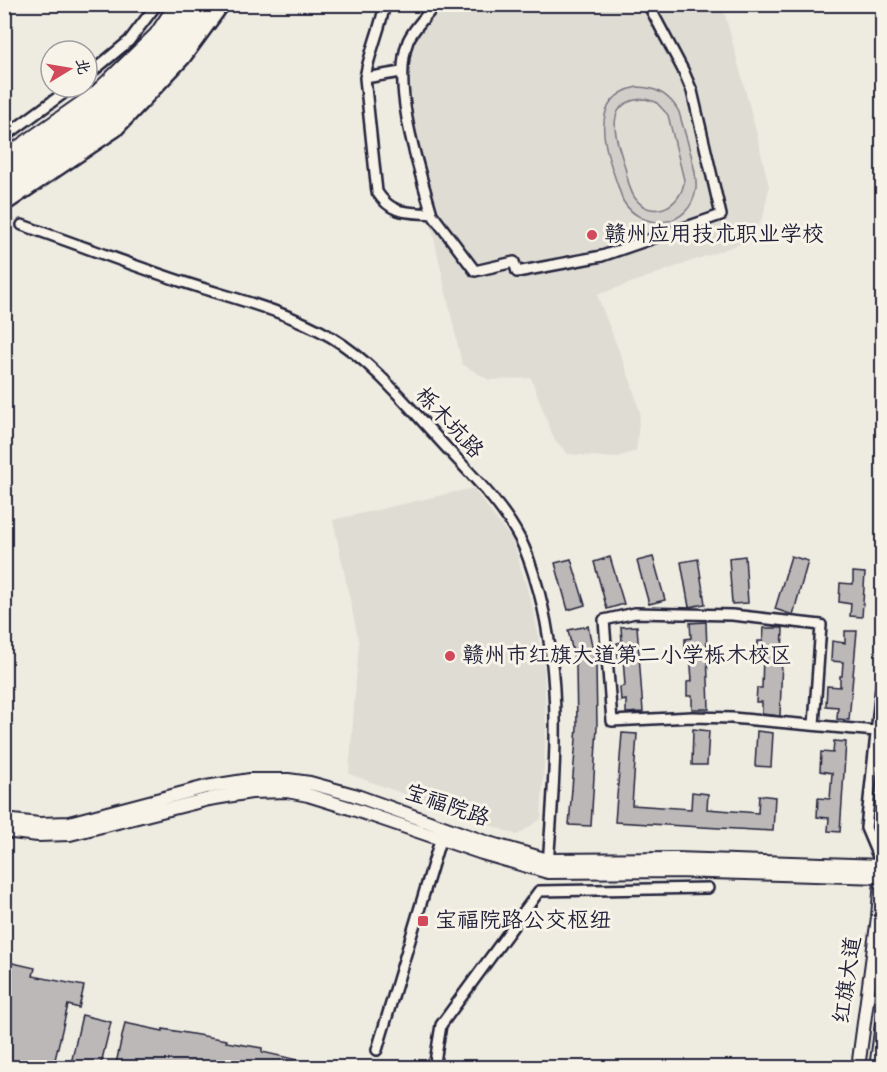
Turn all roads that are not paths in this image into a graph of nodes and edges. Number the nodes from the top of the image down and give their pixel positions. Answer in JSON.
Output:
{"nodes":[{"id":1,"x":156,"y":4,"type":"edge"},
{"id":2,"x":176,"y":4,"type":"edge"},
{"id":3,"x":191,"y":4,"type":"edge"},
{"id":4,"x":205,"y":4,"type":"edge"},
{"id":5,"x":216,"y":4,"type":"edge"},
{"id":6,"x":225,"y":4,"type":"edge"},
{"id":7,"x":385,"y":4,"type":"edge"},
{"id":8,"x":436,"y":4,"type":"edge"},
{"id":9,"x":648,"y":4,"type":"edge"},
{"id":10,"x":99,"y":66,"type":"edge"},
{"id":11,"x":401,"y":72,"type":"junction"},
{"id":12,"x":365,"y":78,"type":"junction"},
{"id":13,"x":56,"y":99,"type":"edge"},
{"id":14,"x":4,"y":137,"type":"edge"},
{"id":15,"x":8,"y":154,"type":"edge"},
{"id":16,"x":4,"y":171,"type":"edge"},
{"id":17,"x":33,"y":182,"type":"junction"},
{"id":18,"x":4,"y":186,"type":"edge"},
{"id":19,"x":4,"y":196,"type":"edge"},
{"id":20,"x":4,"y":207,"type":"edge"},
{"id":21,"x":432,"y":214,"type":"junction"},
{"id":22,"x":22,"y":225,"type":"tunnel mouth"},
{"id":23,"x":882,"y":678,"type":"edge"},
{"id":24,"x":814,"y":725,"type":"junction"},
{"id":25,"x":876,"y":731,"type":"junction"},
{"id":26,"x":4,"y":820,"type":"edge"},
{"id":27,"x":4,"y":831,"type":"edge"},
{"id":28,"x":442,"y":833,"type":"junction"},
{"id":29,"x":548,"y":866,"type":"junction"},
{"id":30,"x":882,"y":869,"type":"edge"},
{"id":31,"x":708,"y":888,"type":"dead end"},
{"id":32,"x":882,"y":1024,"type":"edge"},
{"id":33,"x":377,"y":1050,"type":"dead end"},
{"id":34,"x":434,"y":1068,"type":"edge"},
{"id":35,"x":858,"y":1068,"type":"edge"},
{"id":36,"x":876,"y":1068,"type":"edge"}],
"edges":[{"from":1,"to":10,"type":"street"},
{"from":2,"to":15,"type":"main road"},
{"from":3,"to":16,"type":"highway"},
{"from":4,"to":18,"type":"highway"},
{"from":5,"to":17,"type":"main road"},
{"from":6,"to":17,"type":"street"},
{"from":7,"to":12,"type":"street"},
{"from":8,"to":11,"type":"street"},
{"from":9,"to":21,"type":"street"},
{"from":11,"to":12,"type":"street"},
{"from":11,"to":21,"type":"street"},
{"from":12,"to":21,"type":"street"},
{"from":13,"to":14,"type":"street"},
{"from":17,"to":19,"type":"main road"},
{"from":17,"to":20,"type":"street"},
{"from":22,"to":29,"type":"street","name":"栎木坑路"},
{"from":23,"to":25,"type":"street"},
{"from":24,"to":24,"type":"street"},
{"from":24,"to":25,"type":"street"},
{"from":25,"to":30,"type":"street"},
{"from":26,"to":28,"type":"main road","name":"宝福院路"},
{"from":27,"to":28,"type":"main road","name":"宝福院路"},
{"from":28,"to":29,"type":"main road","name":"宝福院路"},
{"from":28,"to":33,"type":"street"},
{"from":29,"to":30,"type":"main road","name":"宝福院路"},
{"from":30,"to":35,"type":"main road","name":"红旗大道"},
{"from":31,"to":34,"type":"street"},
{"from":32,"to":36,"type":"main road","name":"红旗大道"}]}
